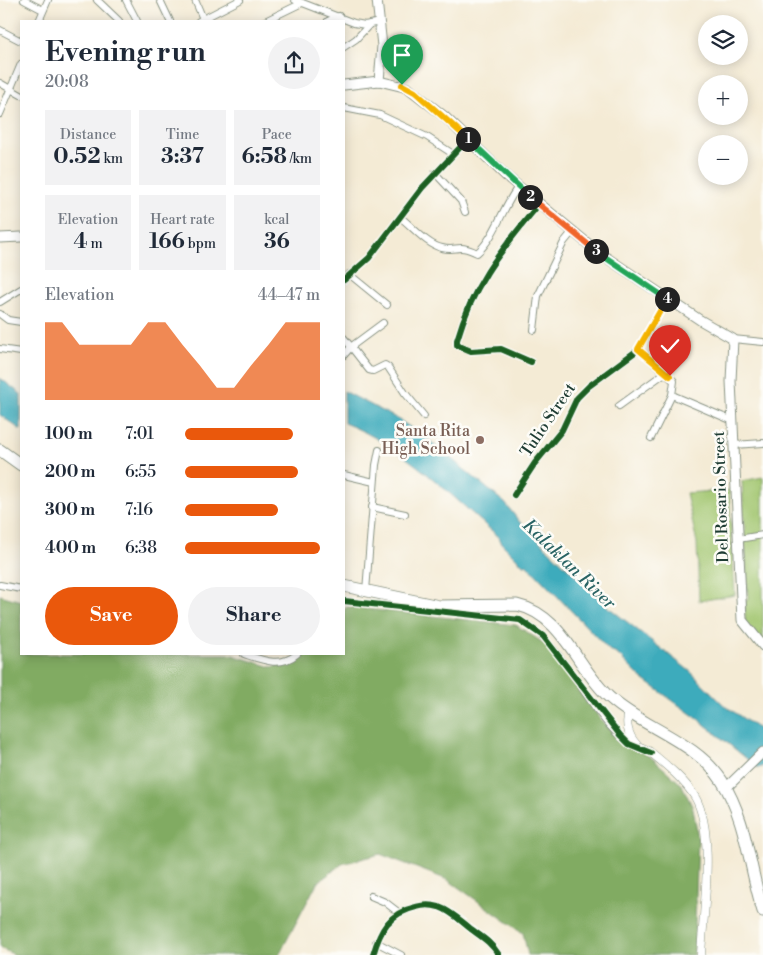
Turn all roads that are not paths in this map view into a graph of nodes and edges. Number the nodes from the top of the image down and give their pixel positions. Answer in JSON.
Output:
{"nodes":[{"id":1,"x":24,"y":0,"type":"edge"},
{"id":2,"x":48,"y":0,"type":"edge"},
{"id":3,"x":97,"y":0,"type":"edge"},
{"id":4,"x":126,"y":0,"type":"edge"},
{"id":5,"x":160,"y":0,"type":"edge"},
{"id":6,"x":195,"y":0,"type":"edge"},
{"id":7,"x":240,"y":0,"type":"edge"},
{"id":8,"x":295,"y":0,"type":"edge"},
{"id":9,"x":376,"y":0,"type":"edge"},
{"id":10,"x":228,"y":3,"type":"edge"},
{"id":11,"x":302,"y":3,"type":"junction"},
{"id":12,"x":44,"y":10,"type":"junction"},
{"id":13,"x":338,"y":16,"type":"junction"},
{"id":14,"x":39,"y":20,"type":"edge"},
{"id":15,"x":118,"y":20,"type":"edge"},
{"id":16,"x":136,"y":20,"type":"edge"},
{"id":17,"x":170,"y":20,"type":"edge"},
{"id":18,"x":201,"y":20,"type":"edge"},
{"id":19,"x":267,"y":20,"type":"edge"},
{"id":20,"x":330,"y":20,"type":"edge"},
{"id":21,"x":380,"y":22,"type":"junction"},
{"id":22,"x":370,"y":24,"type":"junction"},
{"id":23,"x":0,"y":30,"type":"edge"},
{"id":24,"x":20,"y":40,"type":"edge"},
{"id":25,"x":345,"y":46,"type":"edge"},
{"id":26,"x":20,"y":67,"type":"edge"},
{"id":27,"x":379,"y":81,"type":"junction"},
{"id":28,"x":0,"y":83,"type":"edge"},
{"id":29,"x":345,"y":85,"type":"edge"},
{"id":30,"x":11,"y":90,"type":"junction"},
{"id":31,"x":20,"y":94,"type":"edge"},
{"id":32,"x":345,"y":108,"type":"edge"},
{"id":33,"x":0,"y":114,"type":"edge"},
{"id":34,"x":468,"y":138,"type":"junction"},
{"id":35,"x":453,"y":154,"type":"junction"},
{"id":36,"x":435,"y":173,"type":"junction"},
{"id":37,"x":518,"y":186,"type":"junction"},
{"id":38,"x":539,"y":204,"type":"junction"},
{"id":39,"x":465,"y":212,"type":"dead end"},
{"id":40,"x":400,"y":217,"type":"junction"},
{"id":41,"x":573,"y":231,"type":"junction"},
{"id":42,"x":20,"y":237,"type":"edge"},
{"id":43,"x":0,"y":238,"type":"edge"},
{"id":44,"x":349,"y":274,"type":"junction"},
{"id":45,"x":345,"y":279,"type":"edge"},
{"id":46,"x":20,"y":290,"type":"edge"},
{"id":47,"x":667,"y":299,"type":"junction"},
{"id":48,"x":0,"y":302,"type":"edge"},
{"id":49,"x":386,"y":305,"type":"dead end"},
{"id":50,"x":0,"y":314,"type":"edge"},
{"id":51,"x":20,"y":322,"type":"edge"},
{"id":52,"x":383,"y":323,"type":"dead end"},
{"id":53,"x":534,"y":330,"type":"dead end"},
{"id":54,"x":345,"y":339,"type":"edge"},
{"id":55,"x":733,"y":339,"type":"junction"},
{"id":56,"x":763,"y":342,"type":"edge"},
{"id":57,"x":352,"y":346,"type":"junction"},
{"id":58,"x":0,"y":349,"type":"edge"},
{"id":59,"x":638,"y":349,"type":"junction"},
{"id":60,"x":20,"y":352,"type":"edge"},
{"id":61,"x":345,"y":354,"type":"edge"},
{"id":62,"x":530,"y":362,"type":"dead end"},
{"id":63,"x":666,"y":372,"type":"junction"},
{"id":64,"x":672,"y":395,"type":"junction"},
{"id":65,"x":619,"y":406,"type":"dead end"},
{"id":66,"x":424,"y":416,"type":"dead end"},
{"id":67,"x":733,"y":421,"type":"junction"},
{"id":68,"x":651,"y":438,"type":"dead end"},
{"id":69,"x":763,"y":443,"type":"edge"},
{"id":70,"x":734,"y":445,"type":"junction"},
{"id":71,"x":0,"y":450,"type":"edge"},
{"id":72,"x":379,"y":450,"type":"dead end"},
{"id":73,"x":20,"y":463,"type":"edge"},
{"id":74,"x":345,"y":475,"type":"edge"},
{"id":75,"x":374,"y":482,"type":"junction"},
{"id":76,"x":514,"y":495,"type":"dead end"},
{"id":77,"x":372,"y":507,"type":"junction"},
{"id":78,"x":405,"y":514,"type":"dead end"},
{"id":79,"x":763,"y":535,"type":"edge"},
{"id":80,"x":738,"y":538,"type":"junction"},
{"id":81,"x":0,"y":585,"type":"edge"},
{"id":82,"x":345,"y":586,"type":"edge"},
{"id":83,"x":20,"y":589,"type":"edge"},
{"id":84,"x":366,"y":591,"type":"junction"},
{"id":85,"x":345,"y":602,"type":"edge"},
{"id":86,"x":763,"y":646,"type":"edge"},
{"id":87,"x":247,"y":655,"type":"edge"},
{"id":88,"x":295,"y":655,"type":"edge"},
{"id":89,"x":629,"y":712,"type":"junction"},
{"id":90,"x":648,"y":751,"type":"junction"},
{"id":91,"x":763,"y":752,"type":"edge"},
{"id":92,"x":726,"y":788,"type":"junction"},
{"id":93,"x":372,"y":896,"type":"dead end"},
{"id":94,"x":763,"y":908,"type":"edge"},
{"id":95,"x":398,"y":912,"type":"junction"},
{"id":96,"x":376,"y":942,"type":"junction"},
{"id":97,"x":373,"y":955,"type":"edge"},
{"id":98,"x":401,"y":955,"type":"edge"},
{"id":99,"x":499,"y":955,"type":"edge"},
{"id":100,"x":701,"y":955,"type":"edge"}],
"edges":[{"from":1,"to":12,"type":"street"},
{"from":2,"to":12,"type":"street"},
{"from":3,"to":15,"type":"street"},
{"from":4,"to":16,"type":"street"},
{"from":5,"to":17,"type":"street"},
{"from":6,"to":18,"type":"street"},
{"from":7,"to":10,"type":"street"},
{"from":8,"to":11,"type":"street"},
{"from":9,"to":21,"type":"main road"},
{"from":10,"to":18,"type":"street"},
{"from":11,"to":13,"type":"street"},
{"from":11,"to":19,"type":"street"},
{"from":12,"to":14,"type":"street"},
{"from":13,"to":20,"type":"street"},
{"from":13,"to":22,"type":"street"},
{"from":21,"to":22,"type":"street"},
{"from":21,"to":27,"type":"main road"},
{"from":22,"to":25,"type":"street"},
{"from":23,"to":24,"type":"street"},
{"from":26,"to":30,"type":"street"},
{"from":27,"to":29,"type":"main road"},
{"from":27,"to":34,"type":"main road"},
{"from":28,"to":30,"type":"street"},
{"from":30,"to":31,"type":"street"},
{"from":30,"to":33,"type":"street"},
{"from":32,"to":35,"type":"street"},
{"from":34,"to":35,"type":"street"},
{"from":34,"to":37,"type":"main road"},
{"from":35,"to":36,"type":"street"},
{"from":36,"to":39,"type":"street"},
{"from":36,"to":40,"type":"street"},
{"from":37,"to":38,"type":"main road"},
{"from":37,"to":40,"type":"street"},
{"from":38,"to":41,"type":"main road"},
{"from":38,"to":62,"type":"street"},
{"from":40,"to":44,"type":"street"},
{"from":41,"to":47,"type":"main road"},
{"from":41,"to":53,"type":"street"},
{"from":42,"to":43,"type":"main road"},
{"from":44,"to":45,"type":"street"},
{"from":44,"to":49,"type":"street"},
{"from":46,"to":48,"type":"street"},
{"from":47,"to":55,"type":"main road"},
{"from":47,"to":59,"type":"street","name":"Tulio Street"},
{"from":50,"to":51,"type":"street"},
{"from":52,"to":57,"type":"street"},
{"from":54,"to":57,"type":"street"},
{"from":55,"to":56,"type":"street"},
{"from":55,"to":67,"type":"main road","name":"Del Rosario Street"},
{"from":57,"to":61,"type":"street"},
{"from":57,"to":66,"type":"street"},
{"from":58,"to":60,"type":"street"},
{"from":59,"to":63,"type":"street"},
{"from":59,"to":76,"type":"street","name":"Tulio Street"},
{"from":63,"to":64,"type":"street"},
{"from":63,"to":65,"type":"street"},
{"from":64,"to":67,"type":"street"},
{"from":64,"to":68,"type":"street"},
{"from":67,"to":70,"type":"main road","name":"Del Rosario Street"},
{"from":69,"to":70,"type":"street"},
{"from":70,"to":80,"type":"main road","name":"Del Rosario Street"},
{"from":71,"to":73,"type":"highway"},
{"from":72,"to":75,"type":"street"},
{"from":74,"to":75,"type":"street"},
{"from":75,"to":77,"type":"street"},
{"from":77,"to":78,"type":"street"},
{"from":77,"to":84,"type":"street"},
{"from":79,"to":80,"type":"street"},
{"from":80,"to":86,"type":"main road","name":"Del Rosario Street"},
{"from":81,"to":83,"type":"street"},
{"from":82,"to":84,"type":"highway"},
{"from":84,"to":89,"type":"highway"},
{"from":85,"to":90,"type":"street"},
{"from":87,"to":88,"type":"street"},
{"from":89,"to":90,"type":"street"},
{"from":89,"to":92,"type":"highway"},
{"from":90,"to":100,"type":"street"},
{"from":91,"to":92,"type":"main road"},
{"from":92,"to":94,"type":"highway"},
{"from":93,"to":95,"type":"street"},
{"from":95,"to":96,"type":"street"},
{"from":95,"to":99,"type":"street"},
{"from":96,"to":97,"type":"street"},
{"from":96,"to":98,"type":"street"}]}
